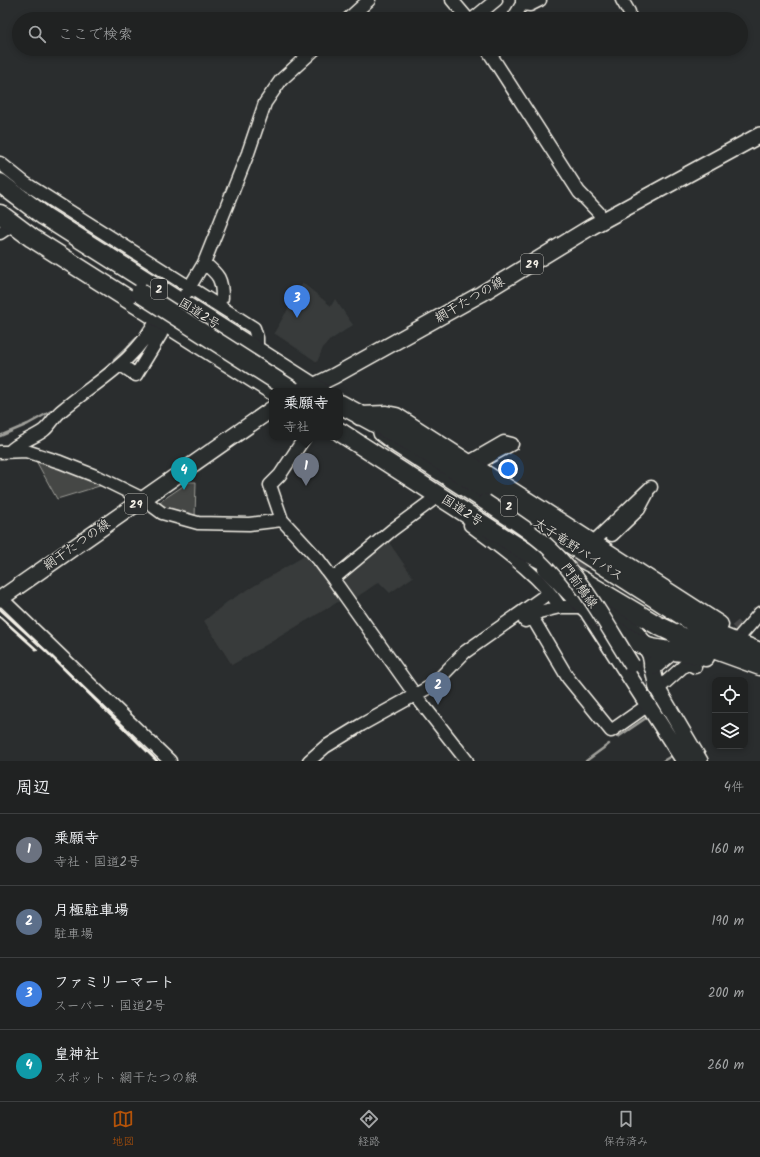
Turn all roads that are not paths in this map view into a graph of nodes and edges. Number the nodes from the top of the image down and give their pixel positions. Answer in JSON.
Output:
{"nodes":[{"id":1,"x":369,"y":0,"type":"edge"},
{"id":2,"x":452,"y":0,"type":"edge"},
{"id":3,"x":496,"y":0,"type":"edge"},
{"id":4,"x":540,"y":0,"type":"edge"},
{"id":5,"x":622,"y":0,"type":"edge"},
{"id":6,"x":522,"y":2,"type":"edge"},
{"id":7,"x":356,"y":12,"type":"edge"},
{"id":8,"x":462,"y":12,"type":"edge"},
{"id":9,"x":482,"y":12,"type":"edge"},
{"id":10,"x":517,"y":12,"type":"edge"},
{"id":11,"x":629,"y":12,"type":"dead end"},
{"id":12,"x":307,"y":56,"type":"edge"},
{"id":13,"x":492,"y":56,"type":"edge"},
{"id":14,"x":760,"y":135,"type":"edge"},
{"id":15,"x":0,"y":163,"type":"edge"},
{"id":16,"x":0,"y":183,"type":"edge"},
{"id":17,"x":0,"y":200,"type":"edge"},
{"id":18,"x":603,"y":221,"type":"junction"},
{"id":19,"x":2,"y":224,"type":"edge"},
{"id":20,"x":204,"y":263,"type":"junction"},
{"id":21,"x":189,"y":287,"type":"junction"},
{"id":22,"x":222,"y":298,"type":"dead end"},
{"id":23,"x":180,"y":302,"type":"junction"},
{"id":24,"x":158,"y":326,"type":"junction"},
{"id":25,"x":257,"y":351,"type":"junction"},
{"id":26,"x":121,"y":365,"type":"junction"},
{"id":27,"x":288,"y":388,"type":"edge"},
{"id":28,"x":310,"y":388,"type":"edge"},
{"id":29,"x":313,"y":388,"type":"edge"},
{"id":30,"x":269,"y":389,"type":"edge"},
{"id":31,"x":343,"y":406,"type":"edge"},
{"id":32,"x":269,"y":411,"type":"edge"},
{"id":33,"x":359,"y":416,"type":"junction"},
{"id":34,"x":343,"y":423,"type":"edge"},
{"id":35,"x":343,"y":434,"type":"edge"},
{"id":36,"x":303,"y":440,"type":"edge"},
{"id":37,"x":339,"y":440,"type":"edge"},
{"id":38,"x":5,"y":452,"type":"edge"},
{"id":39,"x":364,"y":452,"type":"junction"},
{"id":40,"x":143,"y":499,"type":"junction"},
{"id":41,"x":432,"y":499,"type":"junction"},
{"id":42,"x":282,"y":520,"type":"junction"},
{"id":43,"x":468,"y":520,"type":"junction"},
{"id":44,"x":593,"y":546,"type":"junction"},
{"id":45,"x":524,"y":550,"type":"junction"},
{"id":46,"x":333,"y":579,"type":"junction"},
{"id":47,"x":583,"y":581,"type":"junction"},
{"id":48,"x":566,"y":587,"type":"junction"},
{"id":49,"x":546,"y":595,"type":"dead end"},
{"id":50,"x":0,"y":598,"type":"edge"},
{"id":51,"x":657,"y":600,"type":"junction"},
{"id":52,"x":760,"y":605,"type":"edge"},
{"id":53,"x":560,"y":607,"type":"junction"},
{"id":54,"x":585,"y":607,"type":"junction"},
{"id":55,"x":760,"y":613,"type":"edge"},
{"id":56,"x":532,"y":617,"type":"junction"},
{"id":57,"x":736,"y":630,"type":"junction"},
{"id":58,"x":496,"y":631,"type":"junction"},
{"id":59,"x":760,"y":642,"type":"edge"},
{"id":60,"x":646,"y":646,"type":"junction"},
{"id":61,"x":671,"y":651,"type":"junction"},
{"id":62,"x":760,"y":652,"type":"edge"},
{"id":63,"x":697,"y":665,"type":"dead end"},
{"id":64,"x":653,"y":666,"type":"junction"},
{"id":65,"x":760,"y":666,"type":"edge"},
{"id":66,"x":760,"y":677,"type":"edge"},
{"id":67,"x":662,"y":691,"type":"junction"},
{"id":68,"x":416,"y":696,"type":"junction"},
{"id":69,"x":647,"y":709,"type":"junction"},
{"id":70,"x":170,"y":761,"type":"edge"},
{"id":71,"x":309,"y":761,"type":"edge"},
{"id":72,"x":467,"y":761,"type":"edge"},
{"id":73,"x":684,"y":761,"type":"edge"},
{"id":74,"x":691,"y":761,"type":"edge"},
{"id":75,"x":700,"y":761,"type":"edge"}],
"edges":[{"from":1,"to":7,"type":"street"},
{"from":2,"to":8,"type":"street"},
{"from":3,"to":9,"type":"street"},
{"from":4,"to":6,"type":"street"},
{"from":5,"to":11,"type":"street"},
{"from":6,"to":10,"type":"street"},
{"from":12,"to":20,"type":"street"},
{"from":13,"to":18,"type":"street"},
{"from":14,"to":18,"type":"main road","name":"網干たつの線","number":"29"},
{"from":15,"to":21,"type":"street"},
{"from":16,"to":23,"type":"highway","name":"国道2号","number":"2"},
{"from":17,"to":27,"type":"highway","number":"2","bridge":true},
{"from":18,"to":29,"type":"main road","name":"網干たつの線","number":"29"},
{"from":19,"to":24,"type":"highway","name":"国道2号","number":"2"},
{"from":20,"to":21,"type":"street"},
{"from":20,"to":22,"type":"street"},
{"from":21,"to":23,"type":"street"},
{"from":21,"to":25,"type":"street"},
{"from":23,"to":25,"type":"highway","name":"国道2号","number":"2"},
{"from":24,"to":26,"type":"street"},
{"from":24,"to":26,"type":"street"},
{"from":24,"to":30,"type":"highway","name":"国道2号","number":"2"},
{"from":25,"to":28,"type":"highway","name":"国道2号","number":"2"},
{"from":26,"to":38,"type":"street"},
{"from":31,"to":33,"type":"highway","number":"2"},
{"from":32,"to":40,"type":"main road","name":"網干たつの線","number":"29"},
{"from":33,"to":44,"type":"highway","name":"太子竜野バイパス","number":"2"},
{"from":33,"to":74,"type":"main road","name":"門前鵤線","bridge":true},
{"from":34,"to":47,"type":"highway","number":"2"},
{"from":35,"to":39,"type":"highway","name":"国道2号","number":"2"},
{"from":36,"to":42,"type":"street"},
{"from":37,"to":39,"type":"street"},
{"from":38,"to":40,"type":"street"},
{"from":39,"to":41,"type":"highway","name":"国道2号","number":"2"},
{"from":40,"to":42,"type":"street"},
{"from":40,"to":50,"type":"main road","name":"網干たつの線","number":"29"},
{"from":41,"to":43,"type":"highway","name":"国道2号","number":"2"},
{"from":41,"to":46,"type":"street"},
{"from":42,"to":46,"type":"street"},
{"from":43,"to":45,"type":"highway","name":"国道2号","number":"2"},
{"from":43,"to":53,"type":"street"},
{"from":44,"to":44,"type":"street"},
{"from":44,"to":51,"type":"highway","name":"太子竜野バイパス","number":"2"},
{"from":44,"to":57,"type":"highway"},
{"from":45,"to":47,"type":"highway","name":"太子竜野バイパス","number":"2"},
{"from":45,"to":48,"type":"highway"},
{"from":46,"to":68,"type":"street"},
{"from":47,"to":65,"type":"highway","name":"太子竜野バイパス","number":"2"},
{"from":48,"to":53,"type":"street"},
{"from":48,"to":54,"type":"highway"},
{"from":49,"to":58,"type":"street"},
{"from":50,"to":70,"type":"street"},
{"from":51,"to":57,"type":"highway"},
{"from":51,"to":62,"type":"highway","name":"太子竜野バイパス","number":"2"},
{"from":52,"to":57,"type":"street"},
{"from":53,"to":54,"type":"street"},
{"from":53,"to":56,"type":"street"},
{"from":54,"to":60,"type":"highway"},
{"from":54,"to":69,"type":"main road"},
{"from":55,"to":57,"type":"street"},
{"from":56,"to":58,"type":"street"},
{"from":56,"to":69,"type":"street"},
{"from":57,"to":59,"type":"highway"},
{"from":58,"to":68,"type":"street"},
{"from":60,"to":61,"type":"highway"},
{"from":60,"to":64,"type":"main road"},
{"from":61,"to":64,"type":"highway"},
{"from":61,"to":66,"type":"highway"},
{"from":63,"to":67,"type":"street"},
{"from":64,"to":67,"type":"main road"},
{"from":67,"to":75,"type":"main road"},
{"from":68,"to":71,"type":"street"},
{"from":68,"to":72,"type":"street"},
{"from":69,"to":73,"type":"main road"}]}
